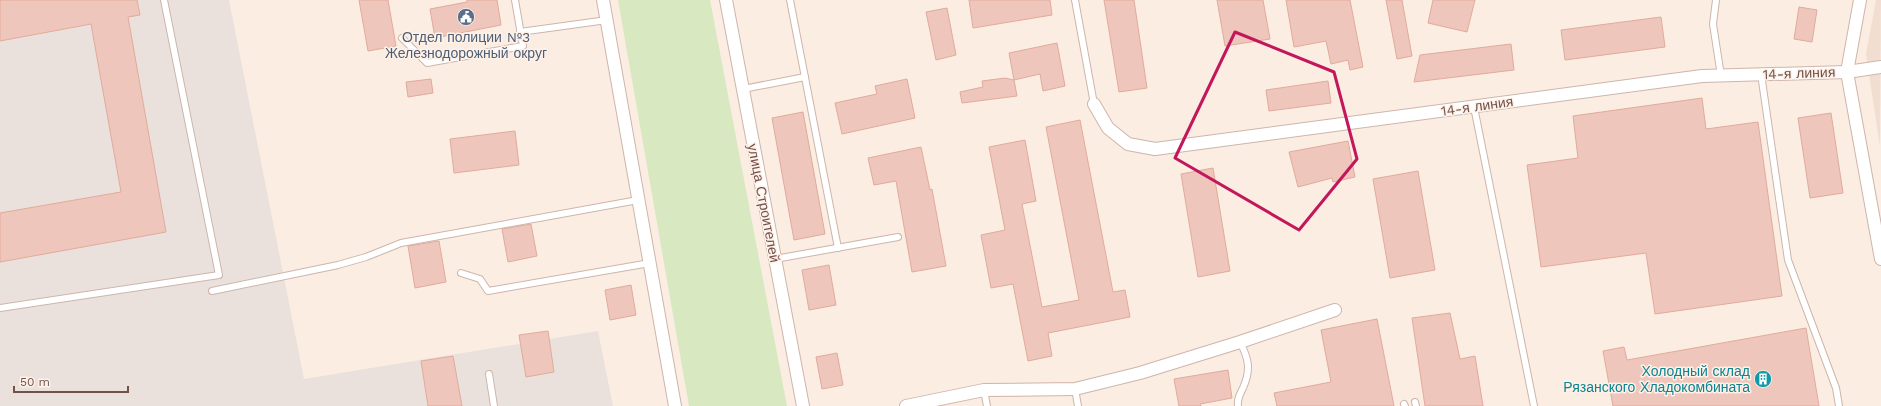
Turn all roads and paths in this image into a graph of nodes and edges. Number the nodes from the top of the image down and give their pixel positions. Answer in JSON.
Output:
{"nodes":[{"id":1,"x":164,"y":0,"type":"edge"},
{"id":2,"x":515,"y":0,"type":"edge"},
{"id":3,"x":603,"y":0,"type":"edge"},
{"id":4,"x":726,"y":0,"type":"edge"},
{"id":5,"x":790,"y":0,"type":"edge"},
{"id":6,"x":1075,"y":0,"type":"edge"},
{"id":7,"x":1716,"y":0,"type":"edge"},
{"id":8,"x":1860,"y":0,"type":"edge"},
{"id":9,"x":607,"y":20,"type":"junction"},
{"id":10,"x":520,"y":32,"type":"junction"},
{"id":11,"x":402,"y":38,"type":"dead end"},
{"id":12,"x":1881,"y":67,"type":"edge"},
{"id":13,"x":1846,"y":72,"type":"junction"},
{"id":14,"x":1761,"y":74,"type":"junction"},
{"id":15,"x":1721,"y":76,"type":"junction"},
{"id":16,"x":805,"y":77,"type":"junction"},
{"id":17,"x":743,"y":89,"type":"junction"},
{"id":18,"x":1094,"y":104,"type":"joint"},
{"id":19,"x":1474,"y":107,"type":"junction"},
{"id":20,"x":638,"y":200,"type":"junction"},
{"id":21,"x":898,"y":237,"type":"dead end"},
{"id":22,"x":838,"y":248,"type":"junction"},
{"id":23,"x":775,"y":259,"type":"junction"},
{"id":24,"x":1881,"y":259,"type":"edge"},
{"id":25,"x":650,"y":263,"type":"junction"},
{"id":26,"x":461,"y":273,"type":"dead end"},
{"id":27,"x":212,"y":291,"type":"dead end"},
{"id":28,"x":0,"y":308,"type":"edge"},
{"id":29,"x":1335,"y":310,"type":"dead end"},
{"id":30,"x":1240,"y":342,"type":"junction"},
{"id":31,"x":488,"y":374,"type":"dead end"},
{"id":32,"x":1075,"y":389,"type":"junction"},
{"id":33,"x":984,"y":390,"type":"junction"},
{"id":34,"x":494,"y":406,"type":"edge"},
{"id":35,"x":675,"y":406,"type":"edge"},
{"id":36,"x":803,"y":406,"type":"edge"},
{"id":37,"x":907,"y":406,"type":"edge"},
{"id":38,"x":987,"y":406,"type":"edge"},
{"id":39,"x":1078,"y":406,"type":"edge"},
{"id":40,"x":1238,"y":406,"type":"edge"},
{"id":41,"x":1534,"y":406,"type":"edge"},
{"id":42,"x":1839,"y":406,"type":"edge"}],
"edges":[{"from":1,"to":28,"type":"lane"},
{"from":2,"to":10,"type":"lane"},
{"from":3,"to":9,"type":"street"},
{"from":4,"to":17,"type":"street","name":"улица Строителей"},
{"from":5,"to":16,"type":"lane"},
{"from":6,"to":18,"type":"lane"},
{"from":7,"to":15,"type":"lane"},
{"from":8,"to":13,"type":"street"},
{"from":9,"to":10,"type":"lane"},
{"from":9,"to":20,"type":"street"},
{"from":10,"to":11,"type":"lane"},
{"from":12,"to":13,"type":"street","name":"14-я линия"},
{"from":13,"to":14,"type":"street","name":"14-я линия"},
{"from":13,"to":24,"type":"street"},
{"from":14,"to":15,"type":"street","name":"14-я линия"},
{"from":14,"to":42,"type":"lane"},
{"from":15,"to":19,"type":"street","name":"14-я линия"},
{"from":16,"to":17,"type":"lane"},
{"from":16,"to":22,"type":"lane"},
{"from":17,"to":23,"type":"street","name":"улица Строителей"},
{"from":18,"to":19,"type":"street","name":"14-я линия"},
{"from":19,"to":41,"type":"lane"},
{"from":20,"to":25,"type":"street"},
{"from":20,"to":27,"type":"lane"},
{"from":21,"to":22,"type":"lane"},
{"from":22,"to":23,"type":"lane"},
{"from":23,"to":36,"type":"street","name":"улица Строителей"},
{"from":25,"to":26,"type":"lane"},
{"from":25,"to":35,"type":"street"},
{"from":29,"to":30,"type":"street"},
{"from":30,"to":32,"type":"street"},
{"from":30,"to":40,"type":"lane"},
{"from":31,"to":34,"type":"lane"},
{"from":32,"to":33,"type":"street"},
{"from":32,"to":39,"type":"lane"},
{"from":33,"to":37,"type":"street"},
{"from":33,"to":38,"type":"lane"}]}
